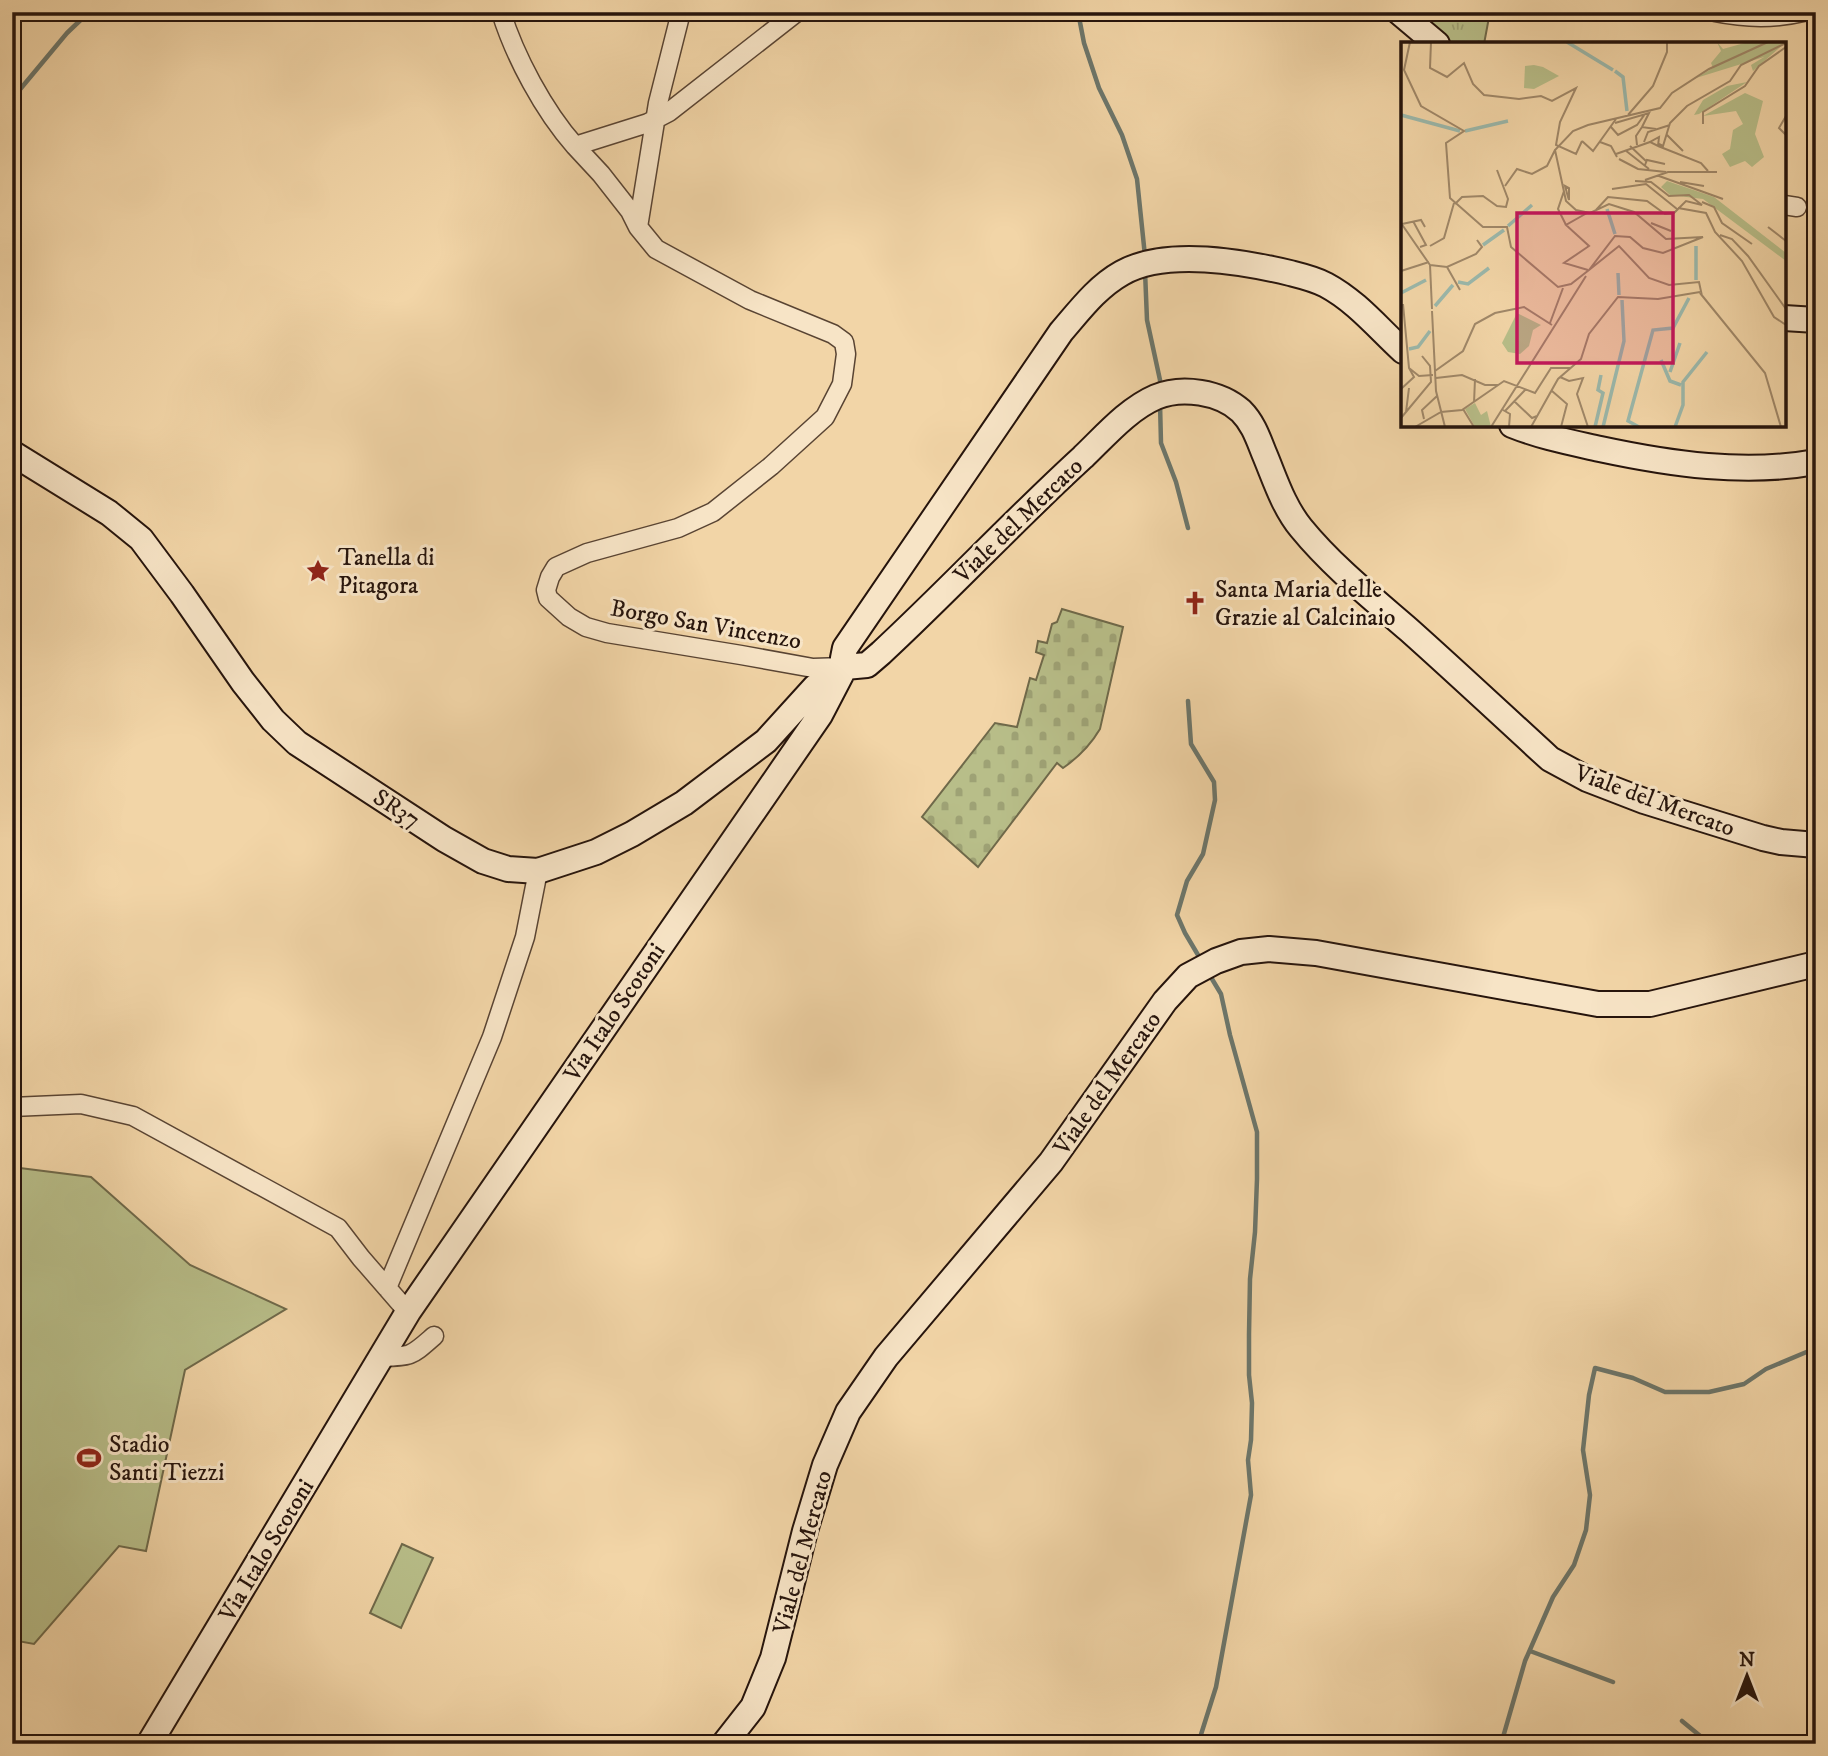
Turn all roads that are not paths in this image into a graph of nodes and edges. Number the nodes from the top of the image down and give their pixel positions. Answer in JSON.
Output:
{"nodes":[{"id":1,"x":501,"y":12,"type":"edge"},
{"id":2,"x":681,"y":12,"type":"edge"},
{"id":3,"x":797,"y":12,"type":"edge"},
{"id":4,"x":1399,"y":12,"type":"edge"},
{"id":5,"x":1716,"y":12,"type":"edge"},
{"id":6,"x":1803,"y":12,"type":"edge"},
{"id":7,"x":1435,"y":42,"type":"edge"},
{"id":8,"x":656,"y":119,"type":"junction"},
{"id":9,"x":575,"y":146,"type":"junction"},
{"id":10,"x":638,"y":227,"type":"junction"},
{"id":11,"x":1786,"y":318,"type":"edge"},
{"id":12,"x":1816,"y":320,"type":"edge"},
{"id":13,"x":1401,"y":349,"type":"edge"},
{"id":14,"x":1517,"y":427,"type":"edge"},
{"id":15,"x":12,"y":453,"type":"edge"},
{"id":16,"x":1816,"y":462,"type":"edge"},
{"id":17,"x":845,"y":667,"type":"junction"},
{"id":18,"x":1816,"y":845,"type":"edge"},
{"id":19,"x":538,"y":871,"type":"junction"},
{"id":20,"x":1816,"y":964,"type":"edge"},
{"id":21,"x":12,"y":1107,"type":"edge"},
{"id":22,"x":387,"y":1288,"type":"junction"},
{"id":23,"x":408,"y":1312,"type":"junction"},
{"id":24,"x":434,"y":1336,"type":"dead end"},
{"id":25,"x":382,"y":1357,"type":"junction"},
{"id":26,"x":149,"y":1744,"type":"edge"},
{"id":27,"x":724,"y":1744,"type":"edge"}],
"edges":[{"from":1,"to":9,"type":"street","name":"Borgo San Vincenzo"},
{"from":2,"to":8,"type":"street"},
{"from":3,"to":8,"type":"street"},
{"from":4,"to":7,"type":"main road"},
{"from":5,"to":6,"type":"street"},
{"from":8,"to":9,"type":"street"},
{"from":8,"to":10,"type":"street"},
{"from":9,"to":10,"type":"street","name":"Borgo San Vincenzo"},
{"from":10,"to":17,"type":"street","name":"Borgo San Vincenzo"},
{"from":11,"to":12,"type":"main road"},
{"from":13,"to":17,"type":"main road"},
{"from":14,"to":16,"type":"main road"},
{"from":15,"to":19,"type":"main road","name":"SR37"},
{"from":17,"to":18,"type":"main road","name":"Viale del Mercato"},
{"from":17,"to":19,"type":"main road","name":"SR37"},
{"from":17,"to":23,"type":"main road","name":"Via Italo Scotoni"},
{"from":19,"to":22,"type":"street"},
{"from":20,"to":27,"type":"main road","name":"Viale del Mercato"},
{"from":21,"to":22,"type":"street"},
{"from":22,"to":23,"type":"street"},
{"from":23,"to":25,"type":"main road","name":"Via Italo Scotoni"},
{"from":24,"to":25,"type":"street"},
{"from":25,"to":26,"type":"main road","name":"Via Italo Scotoni"}]}
